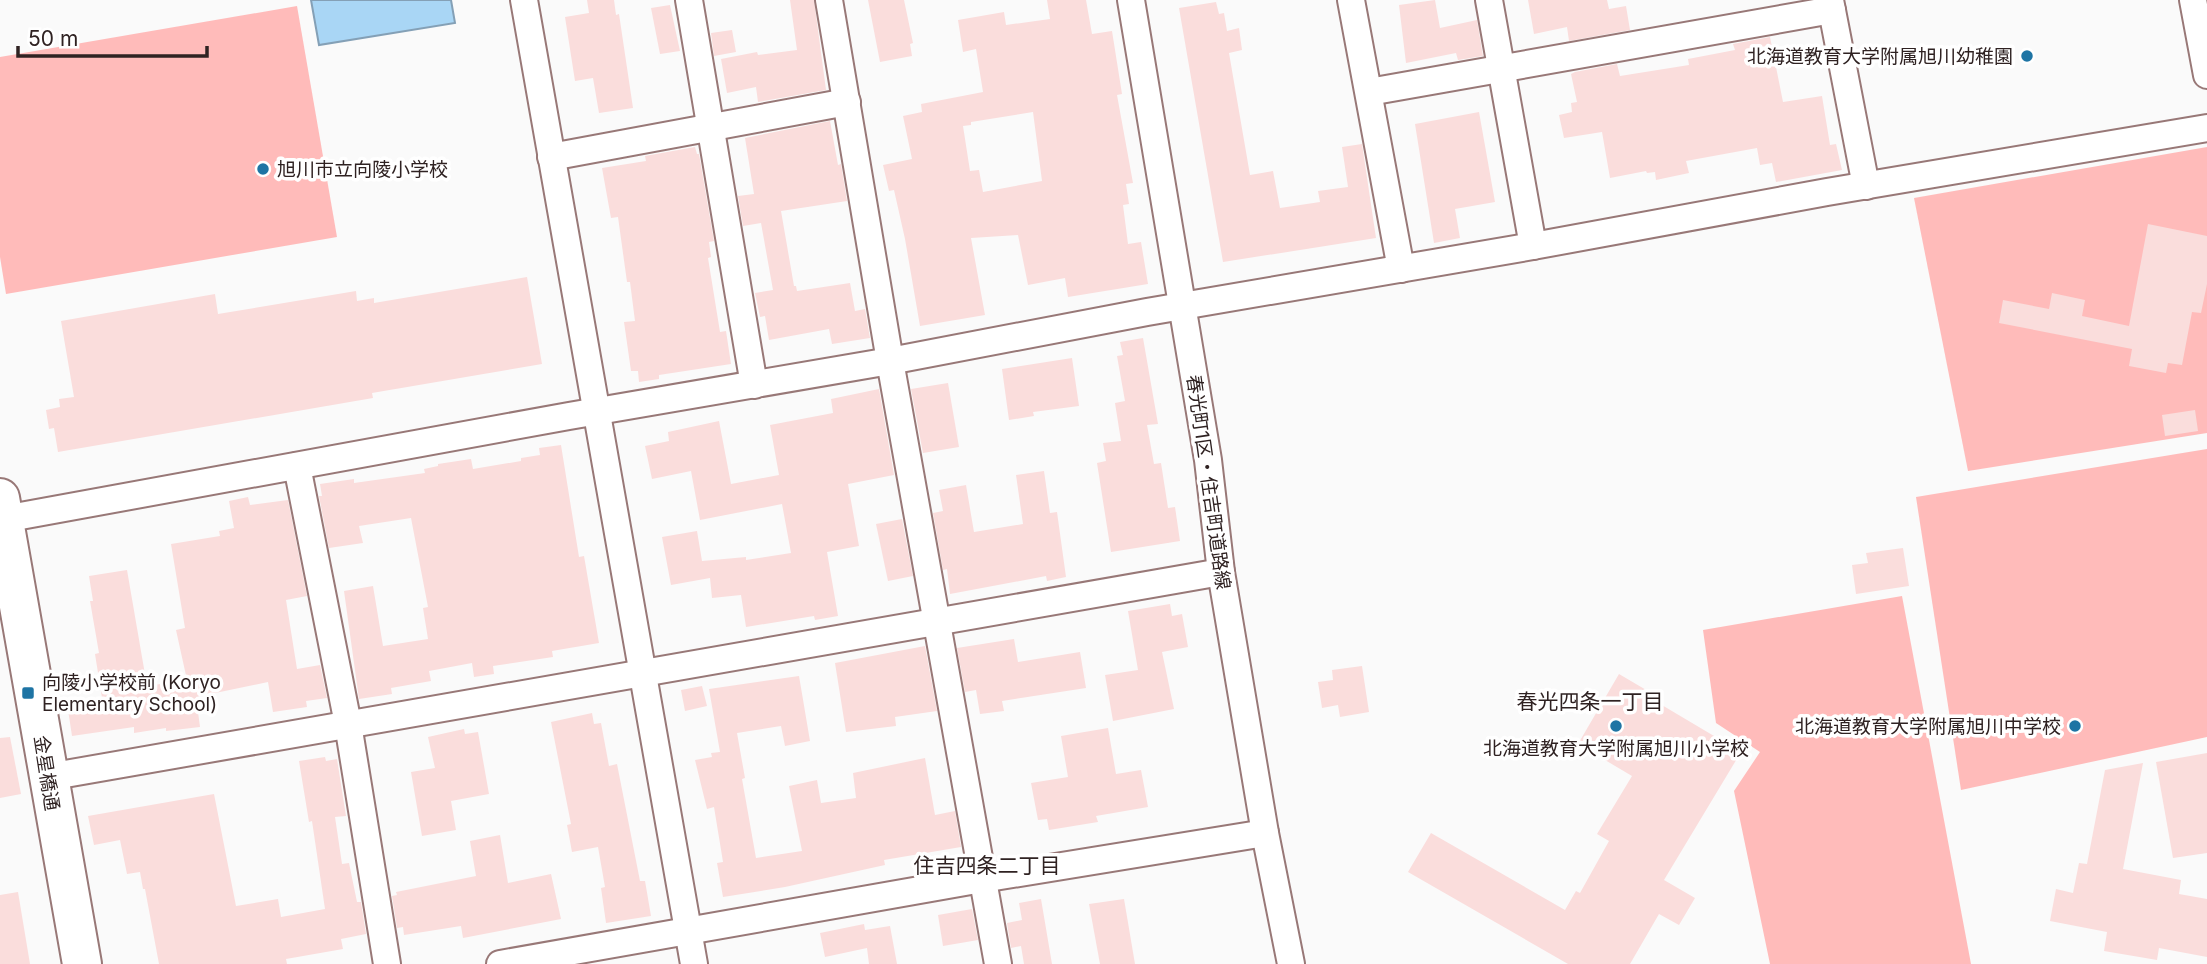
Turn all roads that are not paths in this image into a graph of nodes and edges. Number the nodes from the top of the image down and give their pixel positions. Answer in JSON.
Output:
{"nodes":[{"id":1,"x":524,"y":0,"type":"edge"},
{"id":2,"x":689,"y":0,"type":"edge"},
{"id":3,"x":829,"y":0,"type":"edge"},
{"id":4,"x":1131,"y":0,"type":"edge"},
{"id":5,"x":1351,"y":0,"type":"edge"},
{"id":6,"x":1489,"y":0,"type":"edge"},
{"id":7,"x":2193,"y":0,"type":"edge"},
{"id":8,"x":1831,"y":5,"type":"edge"},
{"id":9,"x":1502,"y":68,"type":"junction"},
{"id":10,"x":2207,"y":75,"type":"edge"},
{"id":11,"x":1369,"y":92,"type":"junction"},
{"id":12,"x":847,"y":102,"type":"junction"},
{"id":13,"x":711,"y":128,"type":"junction"},
{"id":14,"x":2207,"y":128,"type":"edge"},
{"id":15,"x":551,"y":157,"type":"junction"},
{"id":16,"x":1866,"y":186,"type":"junction"},
{"id":17,"x":1533,"y":246,"type":"junction"},
{"id":18,"x":1401,"y":269,"type":"junction"},
{"id":19,"x":1182,"y":306,"type":"junction"},
{"id":20,"x":890,"y":361,"type":"junction"},
{"id":21,"x":754,"y":385,"type":"junction"},
{"id":22,"x":598,"y":411,"type":"junction"},
{"id":23,"x":297,"y":466,"type":"junction"},
{"id":24,"x":2,"y":509,"type":"edge"},
{"id":25,"x":1221,"y":572,"type":"junction"},
{"id":26,"x":938,"y":621,"type":"junction"},
{"id":27,"x":13,"y":644,"type":"edge"},
{"id":28,"x":643,"y":672,"type":"junction"},
{"id":29,"x":348,"y":724,"type":"junction"},
{"id":30,"x":48,"y":777,"type":"junction"},
{"id":31,"x":1265,"y":833,"type":"junction"},
{"id":32,"x":982,"y":879,"type":"junction"},
{"id":33,"x":688,"y":930,"type":"junction"},
{"id":34,"x":82,"y":964,"type":"edge"},
{"id":35,"x":387,"y":964,"type":"edge"},
{"id":36,"x":500,"y":964,"type":"edge"},
{"id":37,"x":694,"y":964,"type":"edge"},
{"id":38,"x":998,"y":964,"type":"edge"},
{"id":39,"x":1290,"y":964,"type":"edge"}],
"edges":[{"from":1,"to":15,"type":"street"},
{"from":2,"to":13,"type":"street"},
{"from":3,"to":12,"type":"street"},
{"from":4,"to":19,"type":"street","name":"春光町1区・住吉町道路線"},
{"from":5,"to":11,"type":"street"},
{"from":6,"to":9,"type":"street"},
{"from":7,"to":10,"type":"street"},
{"from":8,"to":9,"type":"street"},
{"from":8,"to":16,"type":"street"},
{"from":9,"to":11,"type":"street"},
{"from":9,"to":17,"type":"street"},
{"from":11,"to":18,"type":"street"},
{"from":12,"to":13,"type":"street"},
{"from":12,"to":20,"type":"street"},
{"from":13,"to":15,"type":"street"},
{"from":13,"to":21,"type":"street"},
{"from":14,"to":16,"type":"street"},
{"from":15,"to":22,"type":"street"},
{"from":16,"to":17,"type":"street"},
{"from":17,"to":18,"type":"street"},
{"from":18,"to":19,"type":"street"},
{"from":19,"to":20,"type":"street"},
{"from":19,"to":25,"type":"street","name":"春光町1区・住吉町道路線"},
{"from":20,"to":21,"type":"street"},
{"from":20,"to":26,"type":"street"},
{"from":21,"to":22,"type":"street"},
{"from":22,"to":23,"type":"street"},
{"from":22,"to":28,"type":"street"},
{"from":23,"to":24,"type":"street"},
{"from":23,"to":29,"type":"street"},
{"from":24,"to":27,"type":"street","name":"金星橋通"},
{"from":25,"to":26,"type":"street"},
{"from":25,"to":31,"type":"street","name":"春光町1区・住吉町道路線"},
{"from":26,"to":28,"type":"street"},
{"from":26,"to":32,"type":"street"},
{"from":27,"to":30,"type":"street","name":"金星橋通"},
{"from":28,"to":29,"type":"street"},
{"from":28,"to":33,"type":"street"},
{"from":29,"to":30,"type":"street"},
{"from":29,"to":35,"type":"street"},
{"from":30,"to":34,"type":"street","name":"金星橋通"},
{"from":31,"to":32,"type":"street"},
{"from":31,"to":39,"type":"street","name":"春光町1区・住吉町道路線"},
{"from":32,"to":33,"type":"street"},
{"from":32,"to":38,"type":"street"},
{"from":33,"to":36,"type":"street"},
{"from":33,"to":37,"type":"street"}]}
